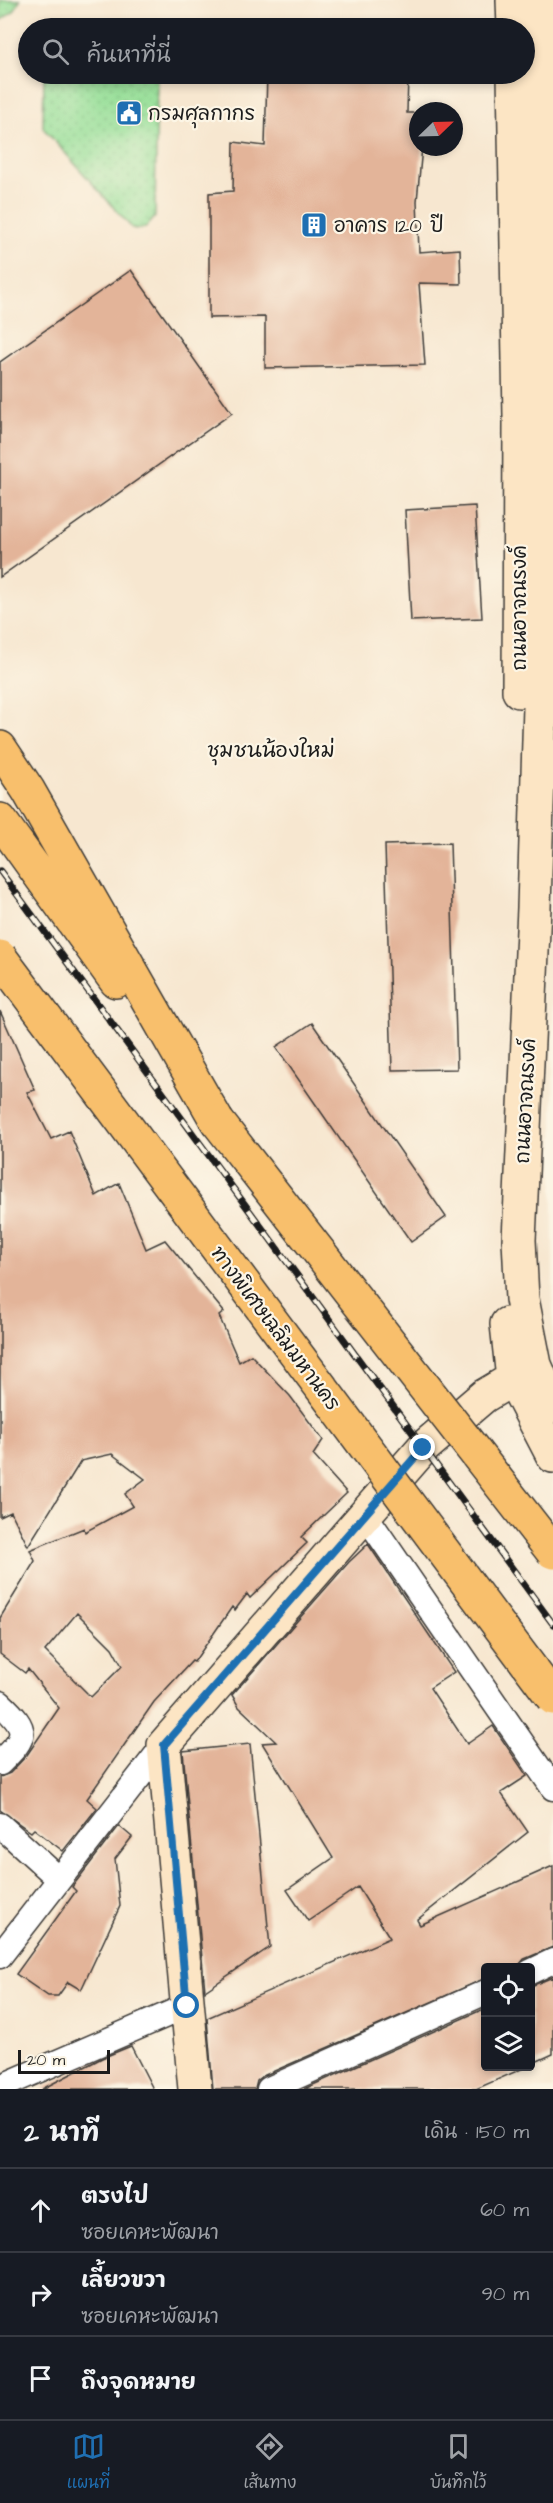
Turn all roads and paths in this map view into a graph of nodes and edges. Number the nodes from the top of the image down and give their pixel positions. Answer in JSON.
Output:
{"nodes":[{"id":1,"x":513,"y":0,"type":"edge"},
{"id":2,"x":538,"y":0,"type":"edge"},
{"id":3,"x":514,"y":18,"type":"edge"},
{"id":4,"x":514,"y":84,"type":"edge"},
{"id":5,"x":547,"y":209,"type":"edge"},
{"id":6,"x":549,"y":549,"type":"edge"},
{"id":7,"x":0,"y":748,"type":"edge"},
{"id":8,"x":0,"y":820,"type":"edge"},
{"id":9,"x":544,"y":909,"type":"edge"},
{"id":10,"x":0,"y":957,"type":"edge"},
{"id":11,"x":217,"y":1121,"type":"junction"},
{"id":12,"x":524,"y":1372,"type":"junction"},
{"id":13,"x":553,"y":1406,"type":"edge"},
{"id":14,"x":553,"y":1456,"type":"edge"},
{"id":15,"x":366,"y":1516,"type":"junction"},
{"id":16,"x":553,"y":1552,"type":"edge"},
{"id":17,"x":553,"y":1698,"type":"edge"},
{"id":18,"x":0,"y":1703,"type":"edge"},
{"id":19,"x":164,"y":1745,"type":"junction"},
{"id":20,"x":0,"y":1763,"type":"edge"},
{"id":21,"x":553,"y":1788,"type":"edge"},
{"id":22,"x":0,"y":1825,"type":"edge"},
{"id":23,"x":59,"y":1879,"type":"junction"},
{"id":24,"x":0,"y":1956,"type":"edge"},
{"id":25,"x":553,"y":1961,"type":"edge"},
{"id":26,"x":535,"y":1970,"type":"edge"},
{"id":27,"x":481,"y":1994,"type":"edge"},
{"id":28,"x":187,"y":2006,"type":"junction"},
{"id":29,"x":0,"y":2087,"type":"edge"},
{"id":30,"x":195,"y":2089,"type":"edge"},
{"id":31,"x":269,"y":2089,"type":"edge"}],
"edges":[{"from":1,"to":3,"type":"main road"},
{"from":2,"to":5,"type":"main road","name":"ถนนอาจณรงค์"},
{"from":4,"to":12,"type":"main road","name":"ถนนอาจณรงค์"},
{"from":5,"to":6,"type":"main road","name":"ถนนอาจณรงค์"},
{"from":6,"to":9,"type":"main road","name":"ถนนอาจณรงค์"},
{"from":7,"to":11,"type":"highway"},
{"from":8,"to":11,"type":"highway"},
{"from":9,"to":12,"type":"main road","name":"ถนนอาจณรงค์"},
{"from":10,"to":17,"type":"highway","name":"ทางพิเศษเฉลิมมหานคร","bridge":true},
{"from":11,"to":16,"type":"highway","bridge":true},
{"from":12,"to":13,"type":"main road","name":"ถนนอาจณรงค์"},
{"from":12,"to":14,"type":"main road","name":"ถนนอาจณรงค์"},
{"from":12,"to":15,"type":"main road"},
{"from":15,"to":19,"type":"main road"},
{"from":15,"to":21,"type":"street"},
{"from":18,"to":20,"type":"street"},
{"from":19,"to":23,"type":"street"},
{"from":19,"to":28,"type":"main road"},
{"from":22,"to":23,"type":"street"},
{"from":23,"to":24,"type":"street"},
{"from":25,"to":26,"type":"street"},
{"from":27,"to":31,"type":"street"},
{"from":28,"to":29,"type":"street"},
{"from":28,"to":30,"type":"main road"}]}
